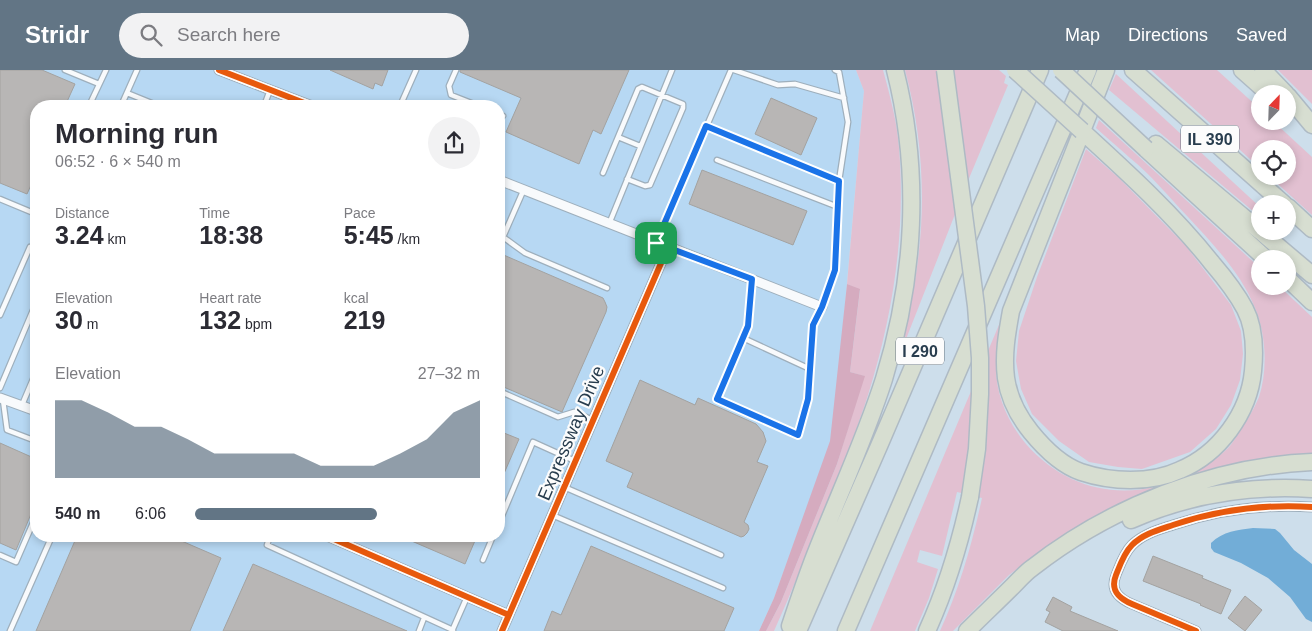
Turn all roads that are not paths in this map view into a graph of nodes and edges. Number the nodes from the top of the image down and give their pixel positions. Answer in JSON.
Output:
{"nodes":[{"id":1,"x":65,"y":70,"type":"edge"},
{"id":2,"x":106,"y":70,"type":"edge"},
{"id":3,"x":137,"y":70,"type":"edge"},
{"id":4,"x":219,"y":70,"type":"edge"},
{"id":5,"x":416,"y":70,"type":"edge"},
{"id":6,"x":456,"y":70,"type":"edge"},
{"id":7,"x":672,"y":70,"type":"edge"},
{"id":8,"x":732,"y":70,"type":"edge"},
{"id":9,"x":835,"y":70,"type":"edge"},
{"id":10,"x":895,"y":70,"type":"edge"},
{"id":11,"x":945,"y":70,"type":"edge"},
{"id":12,"x":1015,"y":70,"type":"edge"},
{"id":13,"x":1038,"y":70,"type":"edge"},
{"id":14,"x":1061,"y":70,"type":"edge"},
{"id":15,"x":1071,"y":70,"type":"edge"},
{"id":16,"x":1088,"y":70,"type":"edge"},
{"id":17,"x":1106,"y":70,"type":"edge"},
{"id":18,"x":1242,"y":70,"type":"edge"},
{"id":19,"x":1263,"y":70,"type":"edge"},
{"id":20,"x":1135,"y":72,"type":"edge"},
{"id":21,"x":99,"y":84,"type":"junction"},
{"id":22,"x":1259,"y":85,"type":"edge"},
{"id":23,"x":1277,"y":85,"type":"edge"},
{"id":24,"x":270,"y":90,"type":"junction"},
{"id":25,"x":127,"y":93,"type":"junction"},
{"id":26,"x":662,"y":95,"type":"junction"},
{"id":27,"x":844,"y":98,"type":"junction"},
{"id":28,"x":92,"y":100,"type":"edge"},
{"id":29,"x":124,"y":100,"type":"edge"},
{"id":30,"x":144,"y":100,"type":"edge"},
{"id":31,"x":266,"y":100,"type":"edge"},
{"id":32,"x":296,"y":100,"type":"edge"},
{"id":33,"x":403,"y":100,"type":"edge"},
{"id":34,"x":465,"y":100,"type":"edge"},
{"id":35,"x":1296,"y":106,"type":"edge"},
{"id":36,"x":1296,"y":117,"type":"edge"},
{"id":37,"x":1312,"y":125,"type":"edge"},
{"id":38,"x":706,"y":126,"type":"junction"},
{"id":39,"x":1312,"y":132,"type":"edge"},
{"id":40,"x":618,"y":137,"type":"junction"},
{"id":41,"x":640,"y":146,"type":"junction"},
{"id":42,"x":1151,"y":147,"type":"junction"},
{"id":43,"x":716,"y":160,"type":"dead end"},
{"id":44,"x":603,"y":173,"type":"dead end"},
{"id":45,"x":627,"y":179,"type":"junction"},
{"id":46,"x":839,"y":181,"type":"junction"},
{"id":47,"x":505,"y":182,"type":"edge"},
{"id":48,"x":524,"y":189,"type":"junction"},
{"id":49,"x":1274,"y":195,"type":"edge"},
{"id":50,"x":0,"y":199,"type":"edge"},
{"id":51,"x":838,"y":207,"type":"junction"},
{"id":52,"x":30,"y":212,"type":"edge"},
{"id":53,"x":1296,"y":214,"type":"edge"},
{"id":54,"x":609,"y":224,"type":"junction"},
{"id":55,"x":1251,"y":224,"type":"edge"},
{"id":56,"x":505,"y":229,"type":"edge"},
{"id":57,"x":1312,"y":229,"type":"edge"},
{"id":58,"x":505,"y":240,"type":"edge"},
{"id":59,"x":1271,"y":240,"type":"edge"},
{"id":60,"x":656,"y":243,"type":"junction"},
{"id":61,"x":30,"y":247,"type":"dead end"},
{"id":62,"x":668,"y":247,"type":"junction"},
{"id":63,"x":1257,"y":250,"type":"edge"},
{"id":64,"x":1312,"y":275,"type":"edge"},
{"id":65,"x":752,"y":279,"type":"junction"},
{"id":66,"x":1296,"y":287,"type":"edge"},
{"id":67,"x":607,"y":288,"type":"dead end"},
{"id":68,"x":1312,"y":302,"type":"edge"},
{"id":69,"x":822,"y":307,"type":"junction"},
{"id":70,"x":0,"y":315,"type":"edge"},
{"id":71,"x":30,"y":317,"type":"edge"},
{"id":72,"x":743,"y":338,"type":"junction"},
{"id":73,"x":810,"y":369,"type":"junction"},
{"id":74,"x":30,"y":386,"type":"edge"},
{"id":75,"x":0,"y":388,"type":"edge"},
{"id":76,"x":505,"y":394,"type":"edge"},
{"id":77,"x":1,"y":398,"type":"edge"},
{"id":78,"x":22,"y":405,"type":"junction"},
{"id":79,"x":30,"y":408,"type":"edge"},
{"id":80,"x":593,"y":420,"type":"junction"},
{"id":81,"x":30,"y":439,"type":"edge"},
{"id":82,"x":575,"y":461,"type":"junction"},
{"id":83,"x":1312,"y":462,"type":"edge"},
{"id":84,"x":564,"y":487,"type":"junction"},
{"id":85,"x":1312,"y":488,"type":"edge"},
{"id":86,"x":1312,"y":507,"type":"edge"},
{"id":87,"x":505,"y":510,"type":"edge"},
{"id":88,"x":552,"y":515,"type":"junction"},
{"id":89,"x":30,"y":530,"type":"edge"},
{"id":90,"x":49,"y":542,"type":"edge"},
{"id":91,"x":267,"y":542,"type":"edge"},
{"id":92,"x":340,"y":542,"type":"edge"},
{"id":93,"x":490,"y":542,"type":"edge"},
{"id":94,"x":721,"y":555,"type":"dead end"},
{"id":95,"x":0,"y":556,"type":"edge"},
{"id":96,"x":483,"y":560,"type":"dead end"},
{"id":97,"x":1012,"y":587,"type":"junction"},
{"id":98,"x":723,"y":588,"type":"dead end"},
{"id":99,"x":467,"y":597,"type":"junction"},
{"id":100,"x":509,"y":615,"type":"junction"},
{"id":101,"x":424,"y":618,"type":"junction"},
{"id":102,"x":453,"y":630,"type":"edge"},
{"id":103,"x":10,"y":631,"type":"edge"},
{"id":104,"x":419,"y":631,"type":"edge"},
{"id":105,"x":502,"y":631,"type":"edge"},
{"id":106,"x":788,"y":631,"type":"edge"},
{"id":107,"x":798,"y":631,"type":"edge"},
{"id":108,"x":846,"y":631,"type":"edge"},
{"id":109,"x":927,"y":631,"type":"edge"},
{"id":110,"x":967,"y":631,"type":"edge"},
{"id":111,"x":1196,"y":631,"type":"edge"}],
"edges":[{"from":1,"to":21,"type":"lane"},
{"from":2,"to":21,"type":"lane"},
{"from":3,"to":25,"type":"lane"},
{"from":4,"to":24,"type":"street"},
{"from":5,"to":33,"type":"lane"},
{"from":6,"to":34,"type":"lane"},
{"from":7,"to":26,"type":"lane"},
{"from":8,"to":27,"type":"lane"},
{"from":8,"to":38,"type":"lane"},
{"from":9,"to":27,"type":"lane"},
{"from":10,"to":106,"type":"highway"},
{"from":11,"to":109,"type":"highway","bridge":true},
{"from":12,"to":17,"type":"highway","bridge":true},
{"from":13,"to":107,"type":"highway","number":"I 290"},
{"from":14,"to":42,"type":"highway","bridge":true},
{"from":15,"to":42,"type":"highway"},
{"from":16,"to":108,"type":"highway","number":"I 290"},
{"from":18,"to":22,"type":"highway"},
{"from":19,"to":23,"type":"highway"},
{"from":20,"to":49,"type":"highway","number":"IL 390"},
{"from":21,"to":28,"type":"lane"},
{"from":24,"to":31,"type":"lane"},
{"from":24,"to":32,"type":"street"},
{"from":25,"to":29,"type":"lane"},
{"from":25,"to":30,"type":"lane"},
{"from":26,"to":40,"type":"lane"},
{"from":26,"to":41,"type":"lane"},
{"from":26,"to":45,"type":"lane"},
{"from":27,"to":46,"type":"lane"},
{"from":35,"to":37,"type":"highway"},
{"from":36,"to":39,"type":"highway"},
{"from":38,"to":46,"type":"lane"},
{"from":38,"to":60,"type":"lane"},
{"from":40,"to":41,"type":"lane"},
{"from":40,"to":44,"type":"lane"},
{"from":41,"to":45,"type":"lane"},
{"from":42,"to":55,"type":"highway"},
{"from":42,"to":63,"type":"highway"},
{"from":43,"to":51,"type":"lane"},
{"from":45,"to":54,"type":"lane"},
{"from":46,"to":51,"type":"lane"},
{"from":47,"to":48,"type":"street"},
{"from":48,"to":54,"type":"street"},
{"from":48,"to":56,"type":"lane"},
{"from":50,"to":52,"type":"lane"},
{"from":51,"to":69,"type":"lane"},
{"from":53,"to":57,"type":"highway"},
{"from":54,"to":60,"type":"street"},
{"from":58,"to":67,"type":"lane"},
{"from":59,"to":64,"type":"highway"},
{"from":60,"to":62,"type":"street"},
{"from":61,"to":70,"type":"lane"},
{"from":62,"to":65,"type":"street"},
{"from":62,"to":80,"type":"street","name":"Expressway Drive"},
{"from":65,"to":69,"type":"street"},
{"from":65,"to":72,"type":"lane"},
{"from":66,"to":68,"type":"highway"},
{"from":69,"to":73,"type":"lane"},
{"from":71,"to":75,"type":"lane"},
{"from":72,"to":73,"type":"lane"},
{"from":72,"to":73,"type":"lane"},
{"from":74,"to":78,"type":"lane"},
{"from":76,"to":80,"type":"lane"},
{"from":77,"to":78,"type":"street"},
{"from":77,"to":81,"type":"lane"},
{"from":78,"to":79,"type":"street"},
{"from":80,"to":82,"type":"street","name":"Expressway Drive"},
{"from":82,"to":84,"type":"street","name":"Expressway Drive"},
{"from":82,"to":87,"type":"lane"},
{"from":83,"to":97,"type":"highway"},
{"from":84,"to":88,"type":"street","name":"Expressway Drive"},
{"from":84,"to":94,"type":"lane"},
{"from":85,"to":97,"type":"highway"},
{"from":86,"to":111,"type":"street"},
{"from":88,"to":98,"type":"lane"},
{"from":88,"to":100,"type":"street","name":"Expressway Drive"},
{"from":89,"to":95,"type":"lane"},
{"from":90,"to":103,"type":"lane"},
{"from":91,"to":101,"type":"lane"},
{"from":92,"to":99,"type":"street"},
{"from":93,"to":96,"type":"lane"},
{"from":97,"to":110,"type":"highway"},
{"from":99,"to":100,"type":"street"},
{"from":99,"to":102,"type":"lane"},
{"from":100,"to":105,"type":"street","name":"Expressway Drive"},
{"from":101,"to":102,"type":"lane"},
{"from":101,"to":104,"type":"lane"}]}
